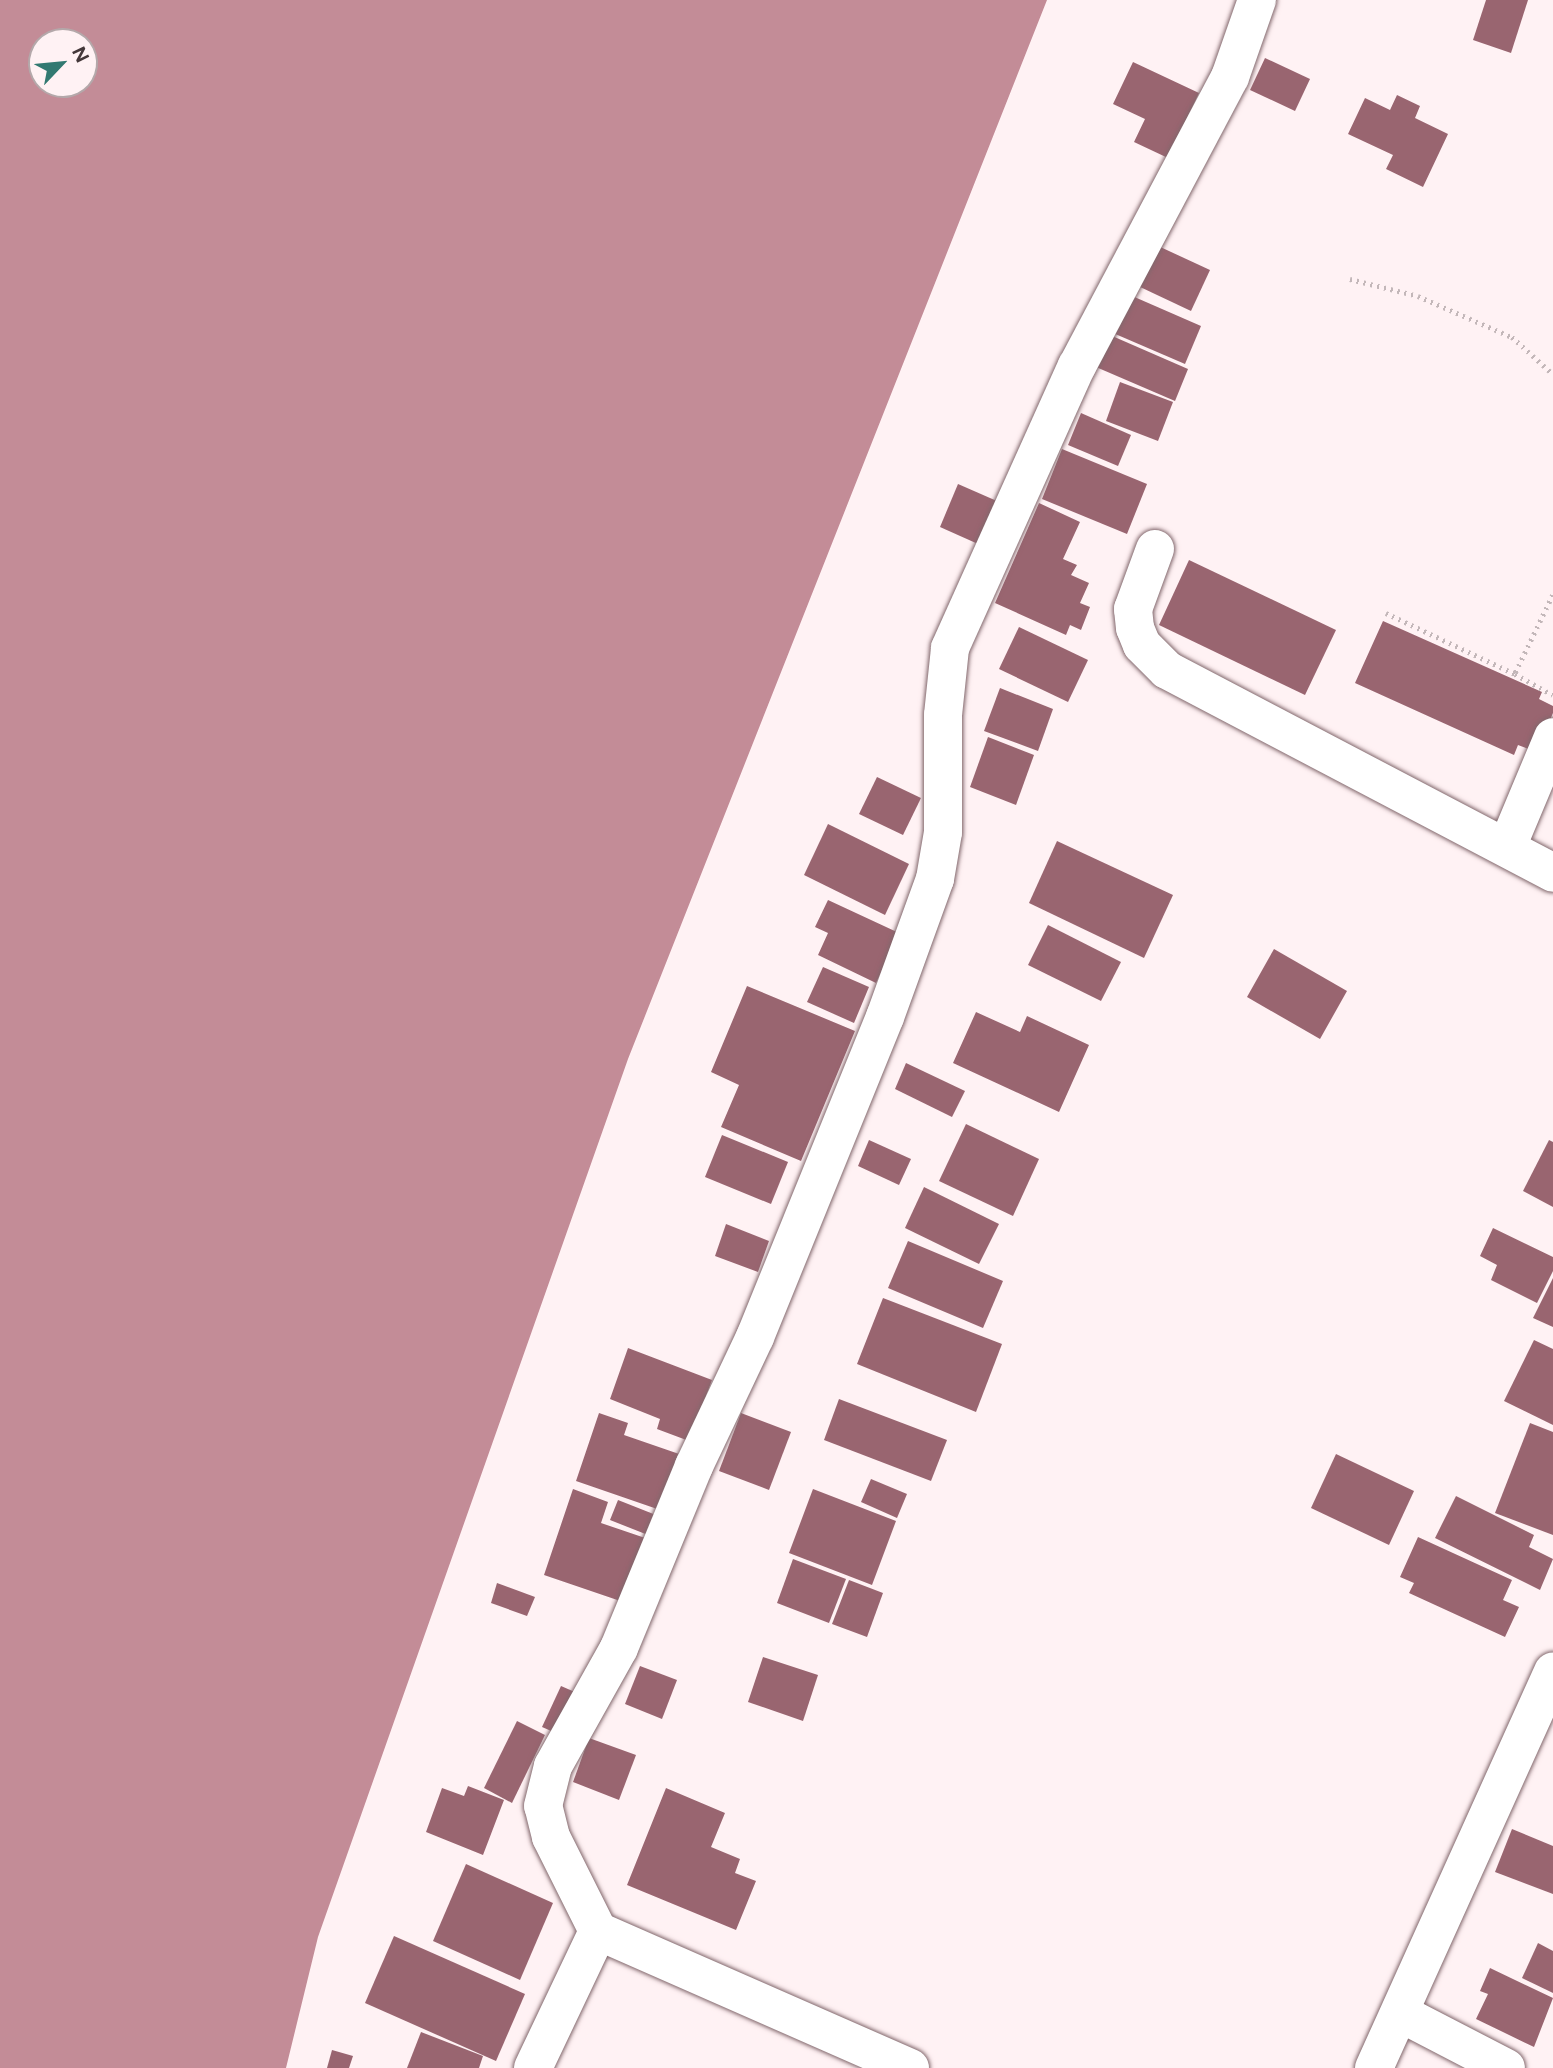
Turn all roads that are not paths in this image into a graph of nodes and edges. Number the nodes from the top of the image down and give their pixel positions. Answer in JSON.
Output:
{"nodes":[{"id":1,"x":1257,"y":0,"type":"edge"},
{"id":2,"x":1155,"y":549,"type":"dead end"},
{"id":3,"x":1553,"y":737,"type":"edge"},
{"id":4,"x":1507,"y":847,"type":"junction"},
{"id":5,"x":1553,"y":873,"type":"edge"},
{"id":6,"x":1553,"y":1671,"type":"edge"},
{"id":7,"x":598,"y":1931,"type":"junction"},
{"id":8,"x":1402,"y":2014,"type":"junction"},
{"id":9,"x":533,"y":2068,"type":"edge"},
{"id":10,"x":910,"y":2068,"type":"edge"},
{"id":11,"x":1374,"y":2068,"type":"edge"},
{"id":12,"x":1506,"y":2068,"type":"edge"}],
"edges":[{"from":1,"to":7,"type":"street"},
{"from":2,"to":4,"type":"street"},
{"from":3,"to":4,"type":"street"},
{"from":4,"to":5,"type":"street"},
{"from":6,"to":8,"type":"street"},
{"from":7,"to":9,"type":"street"},
{"from":7,"to":10,"type":"street"},
{"from":8,"to":11,"type":"street"},
{"from":8,"to":12,"type":"street"}]}
